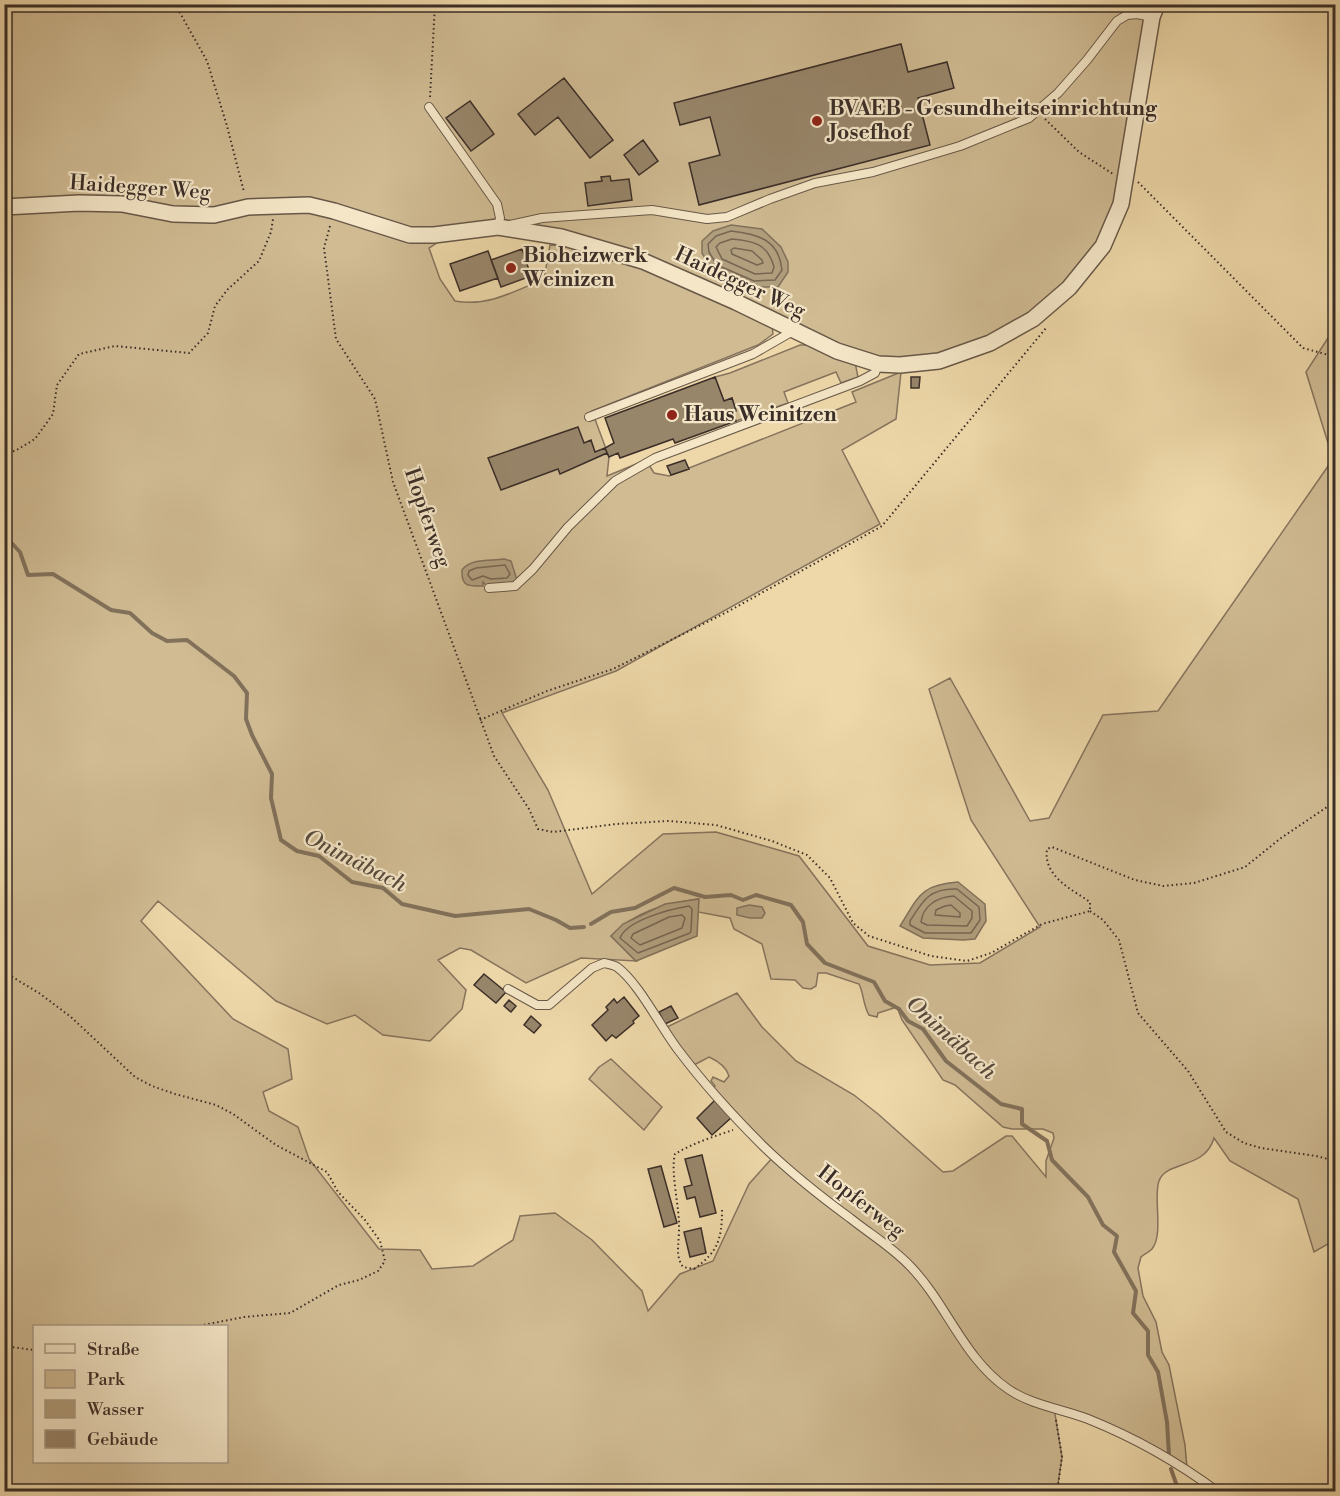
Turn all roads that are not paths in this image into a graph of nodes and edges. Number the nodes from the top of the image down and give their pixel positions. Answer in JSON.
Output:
{"nodes":[{"id":1,"x":1155,"y":11,"type":"edge"},
{"id":2,"x":429,"y":107,"type":"road end"},
{"id":3,"x":4,"y":207,"type":"edge"},
{"id":4,"x":498,"y":227,"type":"junction"},
{"id":5,"x":793,"y":331,"type":"junction"},
{"id":6,"x":878,"y":364,"type":"junction"},
{"id":7,"x":589,"y":417,"type":"dead end"},
{"id":8,"x":489,"y":588,"type":"dead end"},
{"id":9,"x":508,"y":989,"type":"dead end"},
{"id":10,"x":1218,"y":1491,"type":"edge"}],
"edges":[{"from":1,"to":4,"type":"lane"},
{"from":1,"to":6,"type":"street","name":"Haidegger Weg"},
{"from":2,"to":4,"type":"lane"},
{"from":3,"to":4,"type":"street","name":"Haidegger Weg"},
{"from":4,"to":5,"type":"street","name":"Haidegger Weg"},
{"from":5,"to":6,"type":"street","name":"Haidegger Weg"},
{"from":5,"to":7,"type":"lane"},
{"from":6,"to":8,"type":"lane"},
{"from":9,"to":10,"type":"lane","name":"Hopferweg"}]}
